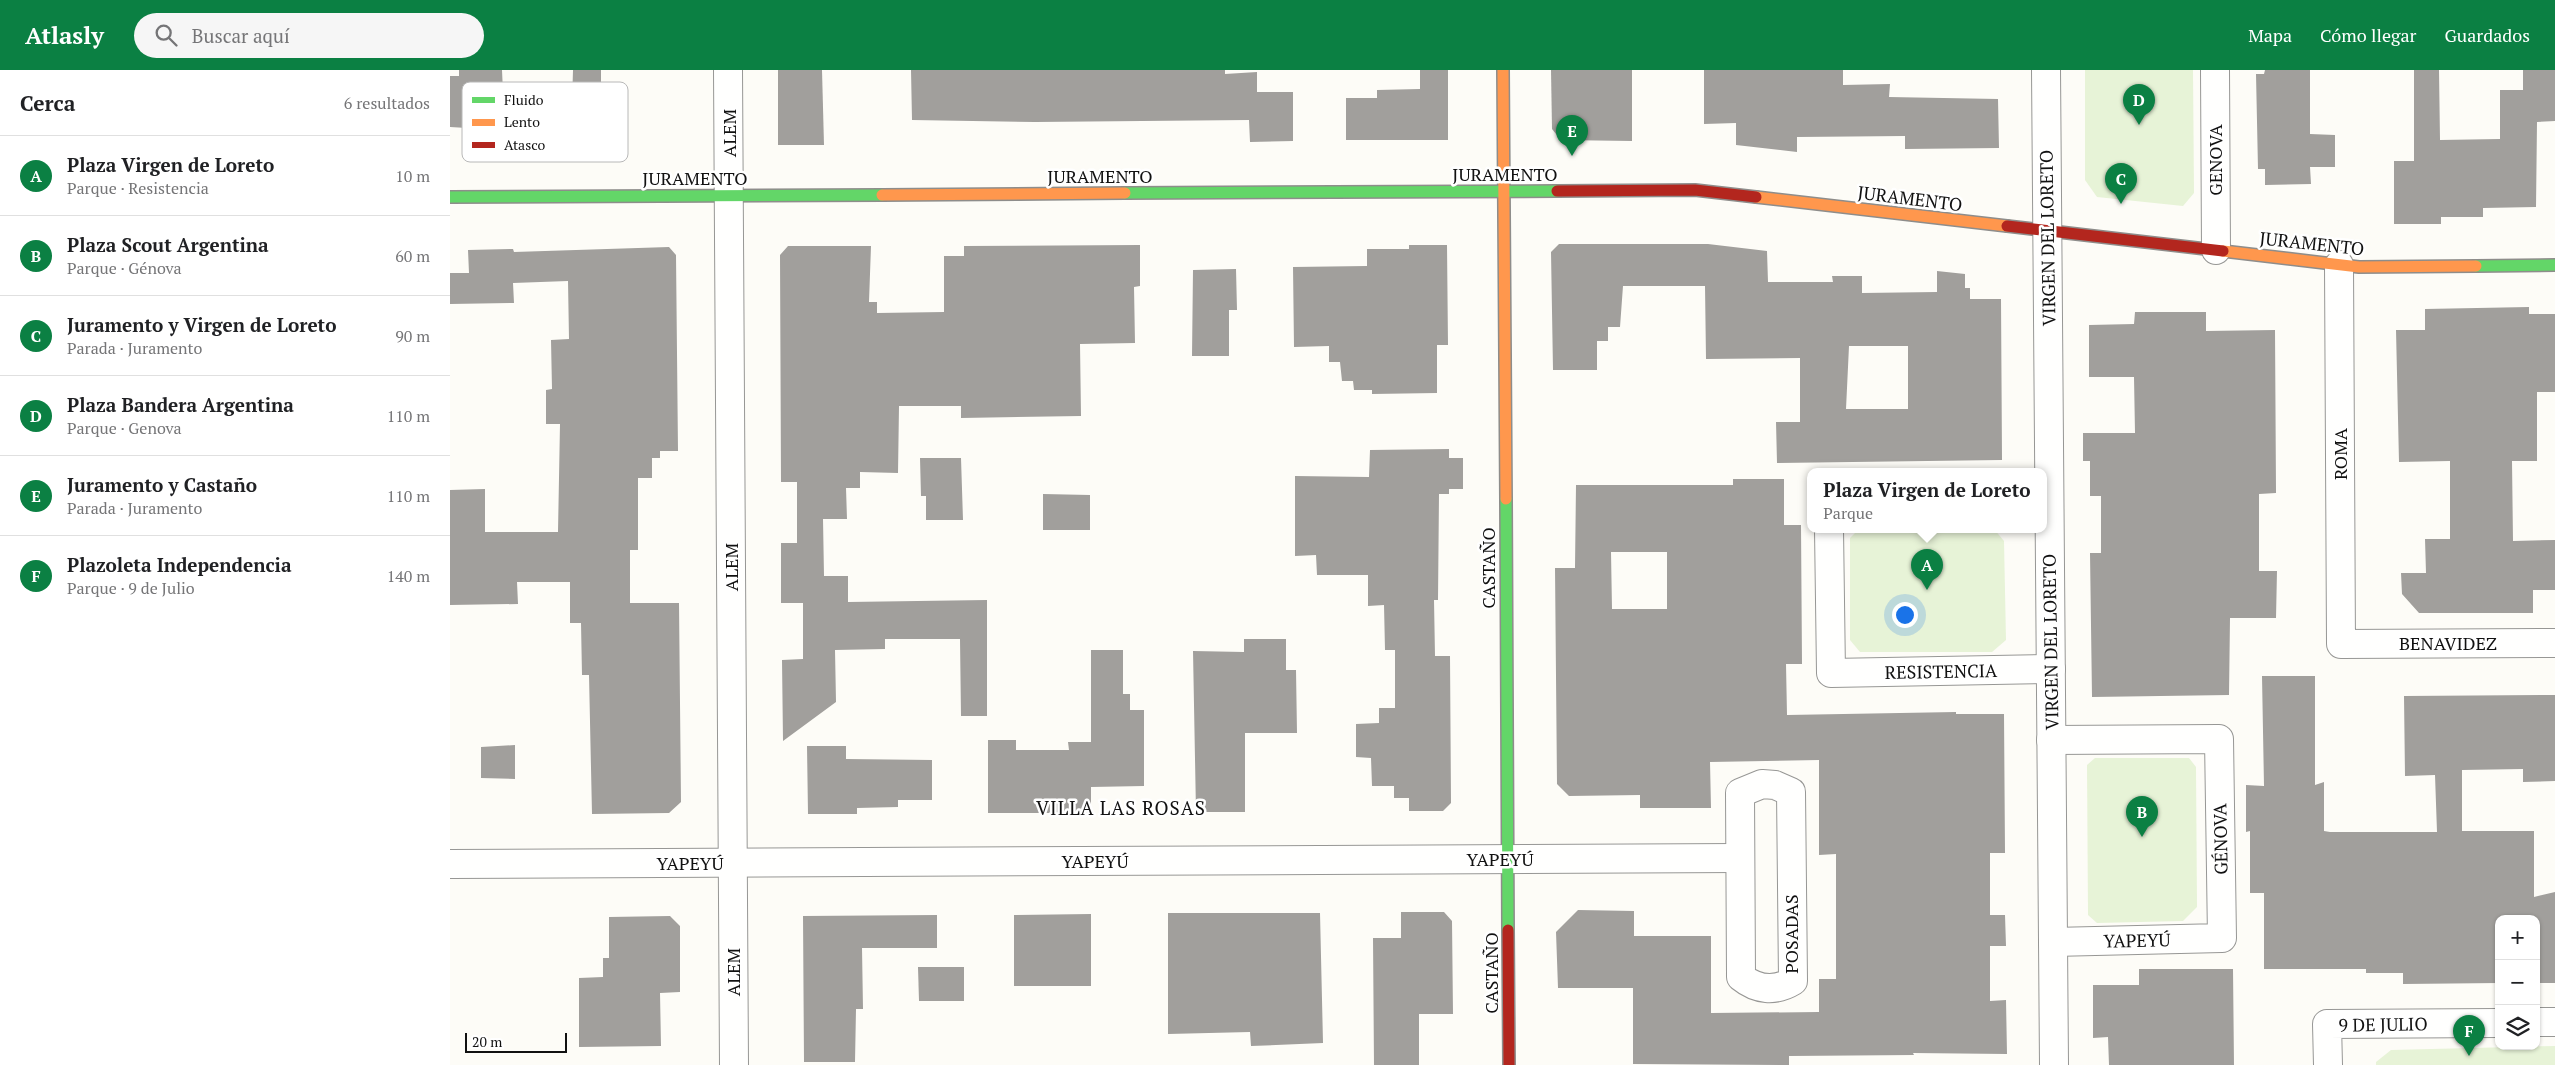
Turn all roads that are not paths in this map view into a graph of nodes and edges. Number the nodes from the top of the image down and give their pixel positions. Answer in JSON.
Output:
{"nodes":[{"id":1,"x":728,"y":70,"type":"edge"},
{"id":2,"x":1502,"y":70,"type":"edge"},
{"id":3,"x":2046,"y":70,"type":"edge"},
{"id":4,"x":2215,"y":70,"type":"edge"},
{"id":5,"x":1503,"y":192,"type":"junction"},
{"id":6,"x":729,"y":196,"type":"junction"},
{"id":7,"x":450,"y":197,"type":"edge"},
{"id":8,"x":2047,"y":231,"type":"junction"},
{"id":9,"x":2216,"y":250,"type":"junction"},
{"id":10,"x":2339,"y":265,"type":"junction"},
{"id":11,"x":2555,"y":265,"type":"edge"},
{"id":12,"x":2046,"y":468,"type":"edge"},
{"id":13,"x":1829,"y":533,"type":"edge"},
{"id":14,"x":2047,"y":533,"type":"edge"},
{"id":15,"x":2555,"y":643,"type":"edge"},
{"id":16,"x":2341,"y":644,"type":"joint"},
{"id":17,"x":2051,"y":669,"type":"junction"},
{"id":18,"x":2051,"y":740,"type":"junction"},
{"id":19,"x":1740,"y":858,"type":"junction"},
{"id":20,"x":1508,"y":859,"type":"junction"},
{"id":21,"x":733,"y":863,"type":"junction"},
{"id":22,"x":450,"y":864,"type":"edge"},
{"id":23,"x":2222,"y":938,"type":"joint"},
{"id":24,"x":2053,"y":942,"type":"junction"},
{"id":25,"x":2540,"y":1022,"type":"edge"},
{"id":26,"x":2555,"y":1022,"type":"edge"},
{"id":27,"x":2495,"y":1023,"type":"edge"},
{"id":28,"x":734,"y":1065,"type":"edge"},
{"id":29,"x":1509,"y":1065,"type":"edge"},
{"id":30,"x":2054,"y":1065,"type":"edge"},
{"id":31,"x":2328,"y":1065,"type":"edge"}],
"edges":[{"from":1,"to":6,"type":"street","name":"ALEM"},
{"from":2,"to":5,"type":"street","name":"CASTAÑO"},
{"from":3,"to":8,"type":"street","name":"VIRGEN DEL LORETO"},
{"from":4,"to":9,"type":"street","name":"GENOVA"},
{"from":5,"to":6,"type":"street","name":"JURAMENTO"},
{"from":5,"to":8,"type":"street","name":"JURAMENTO"},
{"from":5,"to":20,"type":"street","name":"CASTAÑO"},
{"from":6,"to":7,"type":"street","name":"JURAMENTO"},
{"from":6,"to":21,"type":"street","name":"ALEM"},
{"from":8,"to":9,"type":"street","name":"JURAMENTO"},
{"from":8,"to":12,"type":"street","name":"VIRGEN DEL LORETO"},
{"from":9,"to":10,"type":"street","name":"JURAMENTO"},
{"from":10,"to":11,"type":"street","name":"JURAMENTO"},
{"from":10,"to":16,"type":"street","name":"ROMA"},
{"from":13,"to":17,"type":"street","name":"RESISTENCIA"},
{"from":14,"to":17,"type":"street","name":"VIRGEN DEL LORETO"},
{"from":15,"to":16,"type":"street","name":"BENAVIDEZ"},
{"from":17,"to":18,"type":"street","name":"VIRGEN DEL LORETO"},
{"from":18,"to":23,"type":"street","name":"GÉNOVA"},
{"from":18,"to":24,"type":"street","name":"VIRGEN DEL LORETO"},
{"from":19,"to":19,"type":"street","name":"POSADAS"},
{"from":19,"to":20,"type":"street","name":"YAPEYÚ"},
{"from":20,"to":21,"type":"street","name":"YAPEYÚ"},
{"from":20,"to":29,"type":"street","name":"CASTAÑO"},
{"from":21,"to":22,"type":"street","name":"YAPEYÚ"},
{"from":21,"to":28,"type":"street","name":"ALEM"},
{"from":23,"to":24,"type":"street","name":"YAPEYÚ"},
{"from":24,"to":30,"type":"street","name":"VIRGEN DEL LORETO"},
{"from":25,"to":26,"type":"street"},
{"from":27,"to":31,"type":"street","name":"9 DE JULIO"}]}
